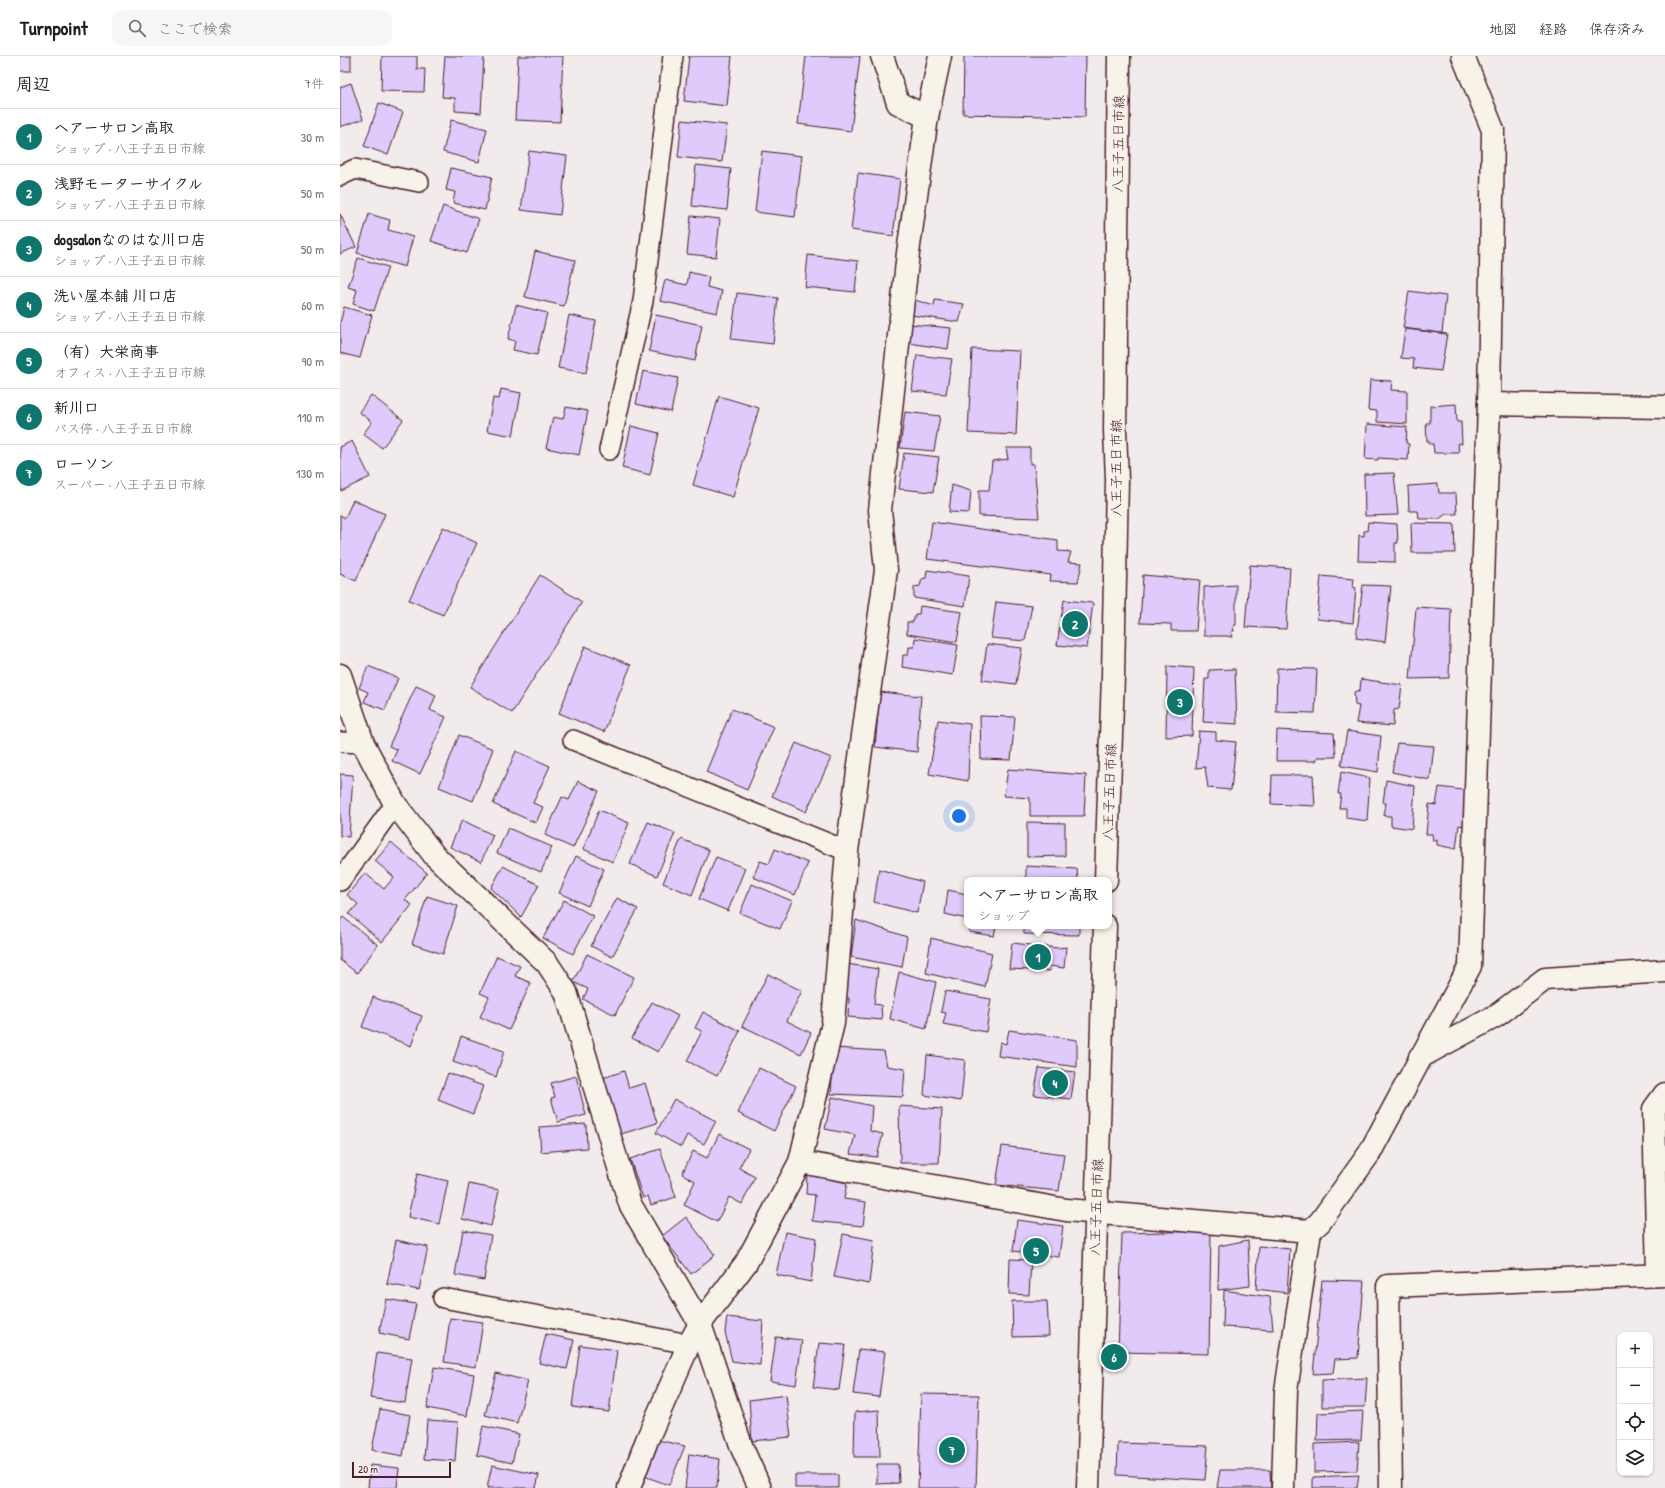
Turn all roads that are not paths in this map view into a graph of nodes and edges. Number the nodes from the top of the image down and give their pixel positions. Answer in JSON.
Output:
{"nodes":[{"id":1,"x":673,"y":56,"type":"edge"},
{"id":2,"x":882,"y":56,"type":"edge"},
{"id":3,"x":940,"y":56,"type":"edge"},
{"id":4,"x":1120,"y":56,"type":"edge"},
{"id":5,"x":1463,"y":56,"type":"edge"},
{"id":6,"x":927,"y":117,"type":"junction"},
{"id":7,"x":340,"y":176,"type":"edge"},
{"id":8,"x":419,"y":182,"type":"dead end"},
{"id":9,"x":1489,"y":404,"type":"junction"},
{"id":10,"x":1665,"y":407,"type":"edge"},
{"id":11,"x":609,"y":450,"type":"dead end"},
{"id":12,"x":340,"y":675,"type":"edge"},
{"id":13,"x":573,"y":740,"type":"dead end"},
{"id":14,"x":340,"y":742,"type":"edge"},
{"id":15,"x":363,"y":743,"type":"junction"},
{"id":16,"x":395,"y":804,"type":"junction"},
{"id":17,"x":847,"y":851,"type":"junction"},
{"id":18,"x":1106,"y":877,"type":"edge"},
{"id":19,"x":340,"y":882,"type":"edge"},
{"id":20,"x":1105,"y":929,"type":"edge"},
{"id":21,"x":1665,"y":971,"type":"edge"},
{"id":22,"x":1420,"y":1057,"type":"junction"},
{"id":23,"x":1665,"y":1094,"type":"edge"},
{"id":24,"x":800,"y":1162,"type":"junction"},
{"id":25,"x":1096,"y":1214,"type":"junction"},
{"id":26,"x":1310,"y":1231,"type":"junction"},
{"id":27,"x":1662,"y":1275,"type":"edge"},
{"id":28,"x":443,"y":1298,"type":"dead end"},
{"id":29,"x":700,"y":1324,"type":"junction"},
{"id":30,"x":689,"y":1344,"type":"junction"},
{"id":31,"x":629,"y":1488,"type":"edge"},
{"id":32,"x":760,"y":1488,"type":"edge"},
{"id":33,"x":1088,"y":1488,"type":"edge"},
{"id":34,"x":1283,"y":1488,"type":"edge"},
{"id":35,"x":1391,"y":1488,"type":"edge"}],
"edges":[{"from":1,"to":11,"type":"lane"},
{"from":2,"to":6,"type":"street"},
{"from":3,"to":6,"type":"street"},
{"from":4,"to":18,"type":"street","name":"八王子五日市線"},
{"from":5,"to":9,"type":"street"},
{"from":6,"to":17,"type":"street"},
{"from":7,"to":8,"type":"lane"},
{"from":9,"to":10,"type":"street"},
{"from":9,"to":22,"type":"street"},
{"from":12,"to":15,"type":"street"},
{"from":13,"to":17,"type":"lane"},
{"from":14,"to":15,"type":"lane"},
{"from":15,"to":16,"type":"street"},
{"from":16,"to":19,"type":"lane"},
{"from":16,"to":29,"type":"street"},
{"from":17,"to":24,"type":"street"},
{"from":20,"to":25,"type":"street","name":"八王子五日市線"},
{"from":21,"to":22,"type":"street"},
{"from":22,"to":26,"type":"street"},
{"from":23,"to":27,"type":"street"},
{"from":24,"to":25,"type":"street"},
{"from":24,"to":29,"type":"street"},
{"from":25,"to":26,"type":"street"},
{"from":25,"to":33,"type":"street","name":"八王子五日市線"},
{"from":26,"to":34,"type":"street"},
{"from":27,"to":35,"type":"street"},
{"from":28,"to":30,"type":"lane"},
{"from":29,"to":30,"type":"street"},
{"from":29,"to":32,"type":"street"},
{"from":30,"to":31,"type":"street"}]}
